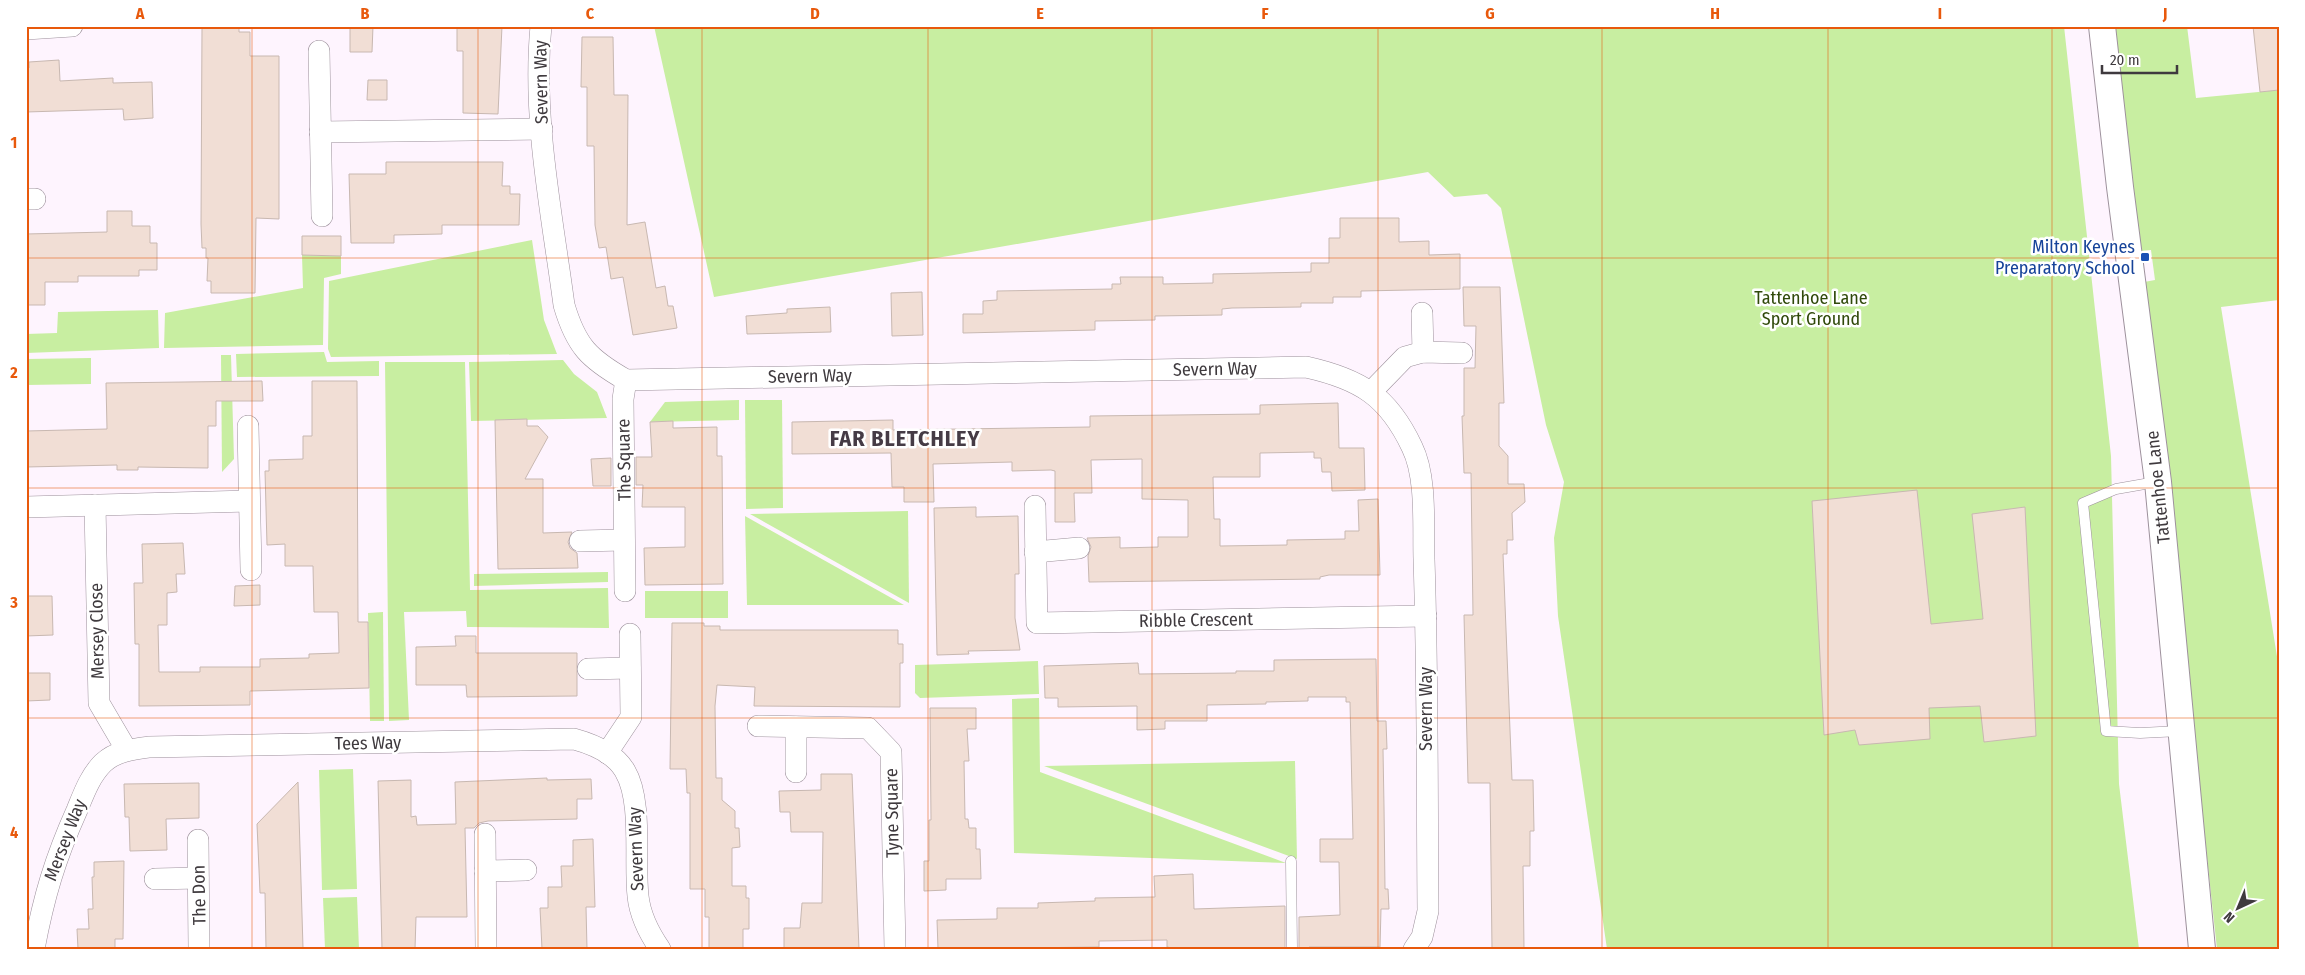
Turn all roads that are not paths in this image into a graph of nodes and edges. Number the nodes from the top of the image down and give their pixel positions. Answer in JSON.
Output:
{"nodes":[{"id":1,"x":72,"y":26,"type":"edge"},
{"id":2,"x":541,"y":26,"type":"edge"},
{"id":3,"x":2102,"y":26,"type":"edge"},
{"id":4,"x":26,"y":29,"type":"edge"},
{"id":5,"x":320,"y":51,"type":"dead end"},
{"id":6,"x":542,"y":129,"type":"junction"},
{"id":7,"x":320,"y":132,"type":"junction"},
{"id":8,"x":322,"y":216,"type":"dead end"},
{"id":9,"x":1422,"y":313,"type":"dead end"},
{"id":10,"x":1423,"y":352,"type":"junction"},
{"id":11,"x":1462,"y":353,"type":"dead end"},
{"id":12,"x":626,"y":380,"type":"junction"},
{"id":13,"x":1371,"y":392,"type":"junction"},
{"id":14,"x":248,"y":426,"type":"dead end"},
{"id":15,"x":2158,"y":482,"type":"junction"},
{"id":16,"x":249,"y":501,"type":"junction"},
{"id":17,"x":95,"y":505,"type":"junction"},
{"id":18,"x":1035,"y":506,"type":"dead end"},
{"id":19,"x":26,"y":507,"type":"edge"},
{"id":20,"x":624,"y":540,"type":"junction"},
{"id":21,"x":580,"y":541,"type":"dead end"},
{"id":22,"x":1079,"y":548,"type":"dead end"},
{"id":23,"x":1035,"y":552,"type":"junction"},
{"id":24,"x":251,"y":570,"type":"dead end"},
{"id":25,"x":624,"y":591,"type":"dead end"},
{"id":26,"x":1426,"y":616,"type":"junction"},
{"id":27,"x":630,"y":634,"type":"dead end"},
{"id":28,"x":630,"y":668,"type":"junction"},
{"id":29,"x":588,"y":669,"type":"dead end"},
{"id":30,"x":758,"y":726,"type":"dead end"},
{"id":31,"x":796,"y":727,"type":"junction"},
{"id":32,"x":2181,"y":731,"type":"junction"},
{"id":33,"x":126,"y":749,"type":"junction"},
{"id":34,"x":607,"y":753,"type":"junction"},
{"id":35,"x":796,"y":772,"type":"dead end"},
{"id":36,"x":485,"y":834,"type":"dead end"},
{"id":37,"x":198,"y":840,"type":"dead end"},
{"id":38,"x":1291,"y":862,"type":"dead end"},
{"id":39,"x":526,"y":870,"type":"dead end"},
{"id":40,"x":485,"y":871,"type":"junction"},
{"id":41,"x":198,"y":878,"type":"junction"},
{"id":42,"x":155,"y":879,"type":"dead end"},
{"id":43,"x":34,"y":949,"type":"edge"},
{"id":44,"x":200,"y":949,"type":"edge"},
{"id":45,"x":486,"y":949,"type":"edge"},
{"id":46,"x":660,"y":949,"type":"edge"},
{"id":47,"x":895,"y":949,"type":"edge"},
{"id":48,"x":1292,"y":949,"type":"edge"},
{"id":49,"x":1414,"y":949,"type":"edge"},
{"id":50,"x":2202,"y":949,"type":"edge"}],
"edges":[{"from":1,"to":4,"type":"street"},
{"from":2,"to":6,"type":"street","name":"Severn Way"},
{"from":3,"to":15,"type":"street","name":"Tattenhoe Lane"},
{"from":5,"to":7,"type":"street"},
{"from":6,"to":7,"type":"street"},
{"from":6,"to":12,"type":"street","name":"Severn Way"},
{"from":7,"to":8,"type":"street"},
{"from":9,"to":10,"type":"street"},
{"from":10,"to":11,"type":"street"},
{"from":10,"to":13,"type":"street"},
{"from":12,"to":13,"type":"street","name":"Severn Way"},
{"from":12,"to":20,"type":"street","name":"The Square"},
{"from":13,"to":26,"type":"street","name":"Severn Way"},
{"from":14,"to":16,"type":"street"},
{"from":15,"to":32,"type":"street","name":"Tattenhoe Lane"},
{"from":15,"to":32,"type":"lane"},
{"from":16,"to":17,"type":"street"},
{"from":16,"to":24,"type":"street"},
{"from":17,"to":19,"type":"street"},
{"from":17,"to":33,"type":"street","name":"Mersey Close"},
{"from":18,"to":23,"type":"street","name":"Ribble Crescent"},
{"from":20,"to":21,"type":"street"},
{"from":20,"to":25,"type":"street","name":"The Square"},
{"from":22,"to":23,"type":"street"},
{"from":23,"to":26,"type":"street","name":"Ribble Crescent"},
{"from":26,"to":49,"type":"street","name":"Severn Way"},
{"from":27,"to":28,"type":"street"},
{"from":28,"to":29,"type":"street"},
{"from":28,"to":34,"type":"street"},
{"from":30,"to":31,"type":"street","name":"Tyne Square"},
{"from":31,"to":35,"type":"street"},
{"from":31,"to":47,"type":"street","name":"Tyne Square"},
{"from":32,"to":50,"type":"street","name":"Tattenhoe Lane"},
{"from":33,"to":34,"type":"street","name":"Tees Way"},
{"from":33,"to":43,"type":"street","name":"Mersey Way"},
{"from":34,"to":46,"type":"street","name":"Severn Way"},
{"from":36,"to":40,"type":"street"},
{"from":37,"to":41,"type":"street","name":"The Don"},
{"from":38,"to":48,"type":"lane"},
{"from":39,"to":40,"type":"street"},
{"from":40,"to":45,"type":"street"},
{"from":41,"to":42,"type":"street"},
{"from":41,"to":44,"type":"street","name":"The Don"}]}
